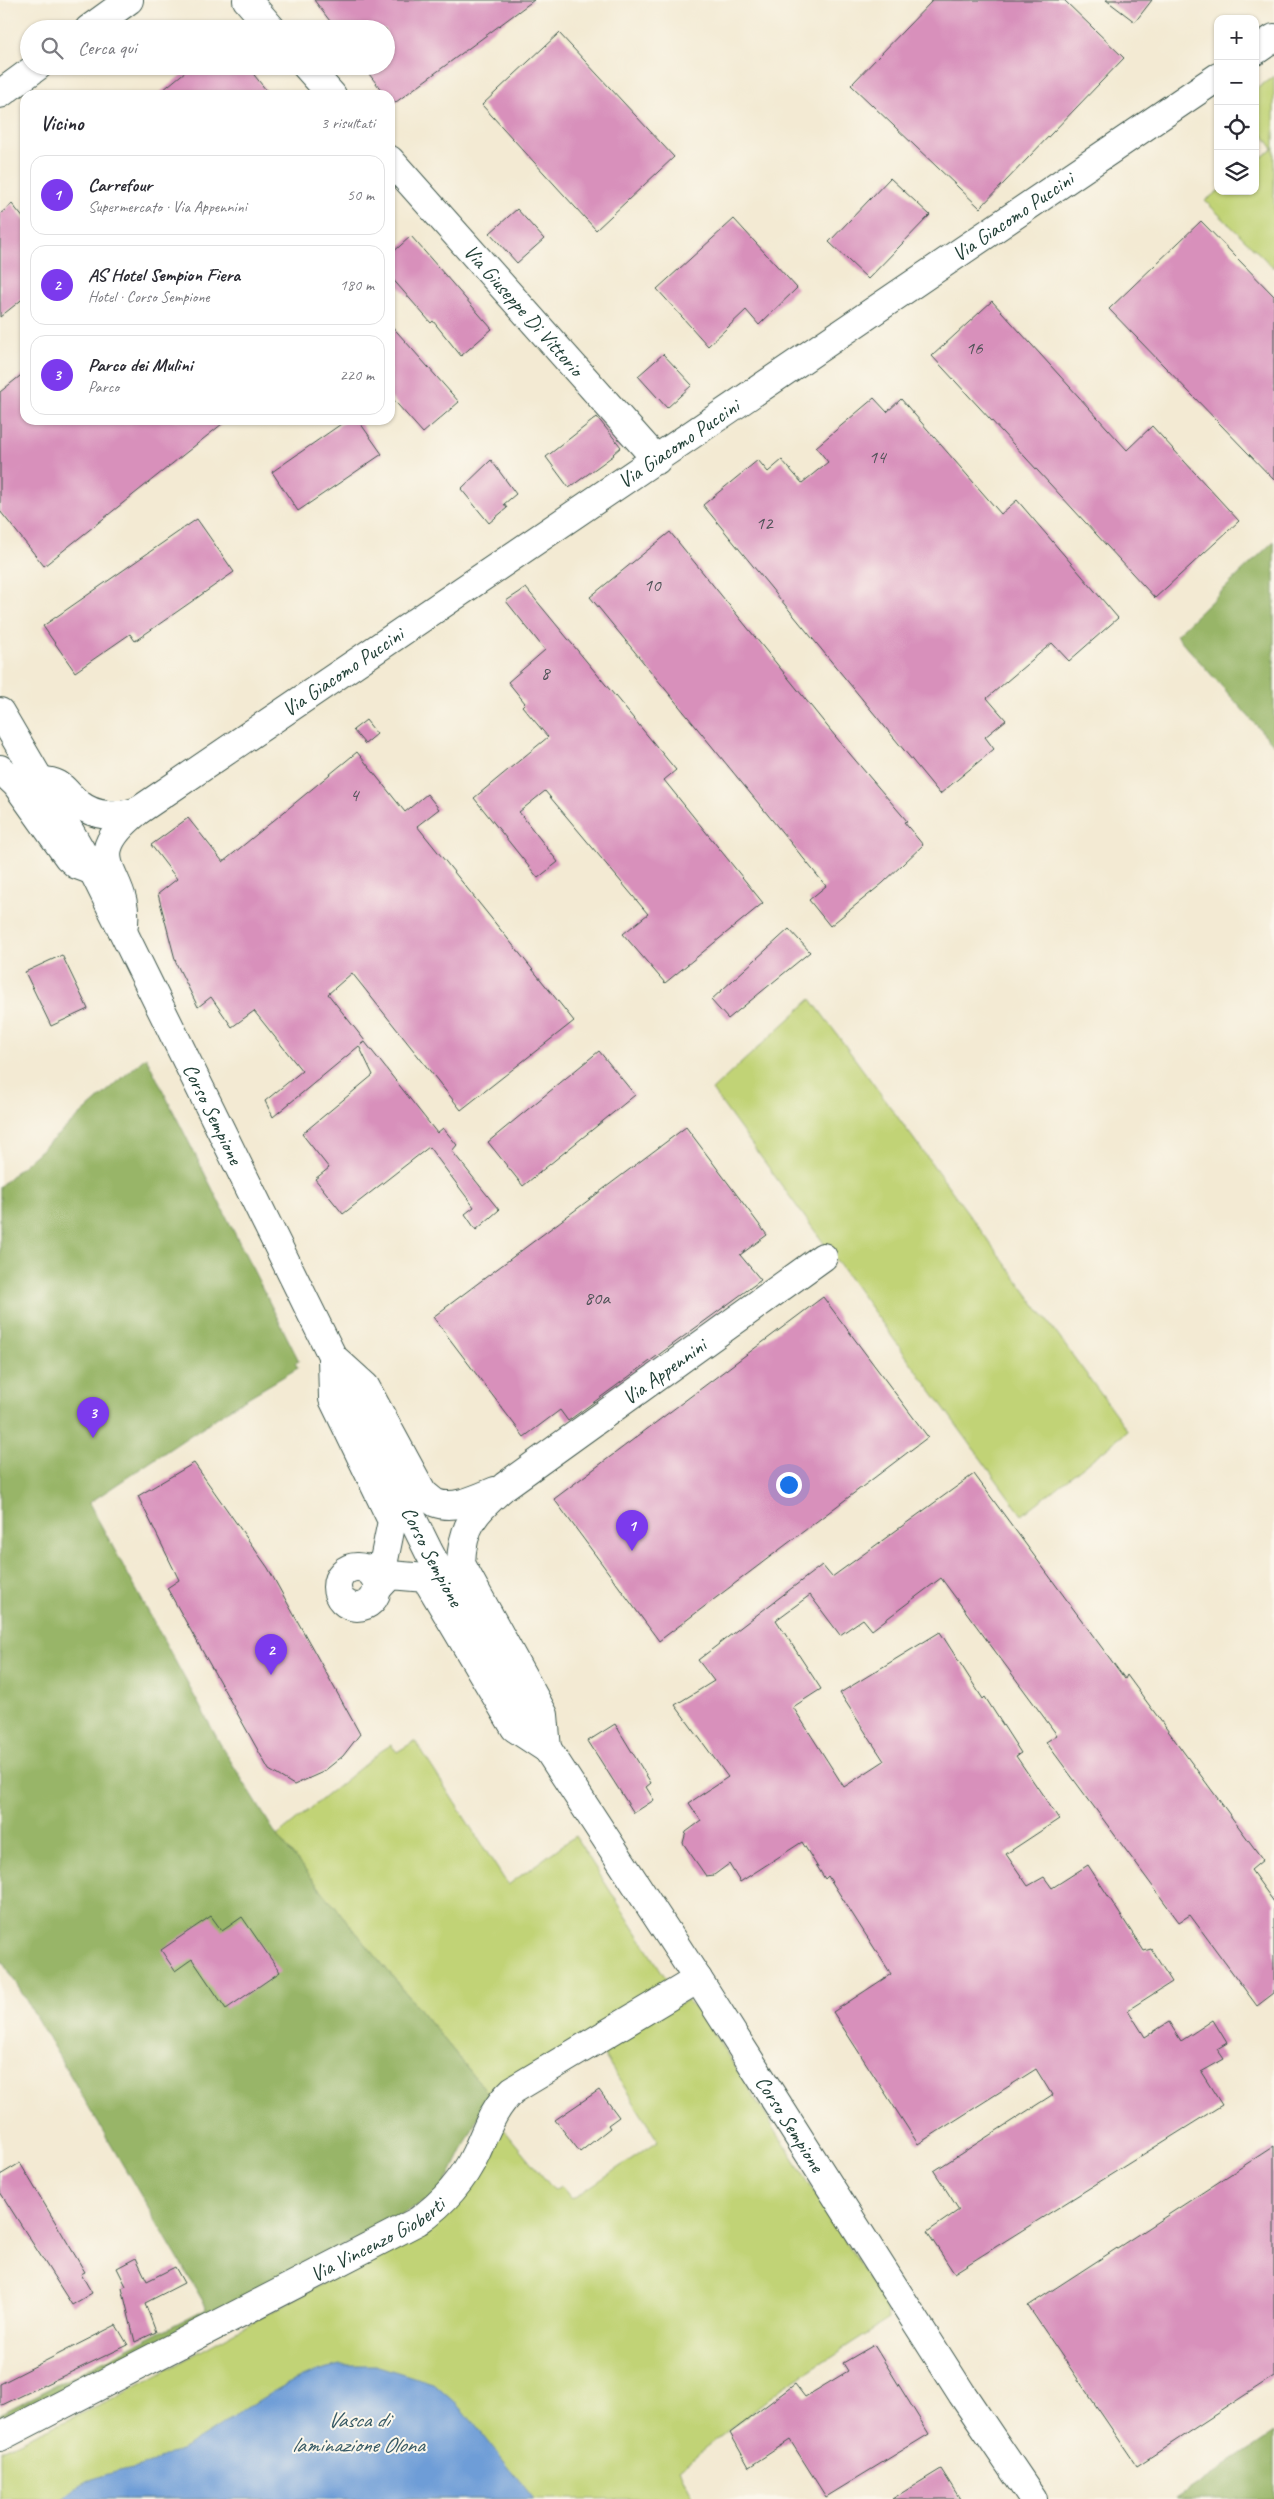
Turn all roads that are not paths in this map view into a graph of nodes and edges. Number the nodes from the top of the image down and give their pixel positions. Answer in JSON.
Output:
{"nodes":[{"id":1,"x":129,"y":0,"type":"edge"},
{"id":2,"x":247,"y":0,"type":"edge"},
{"id":3,"x":102,"y":20,"type":"edge"},
{"id":4,"x":264,"y":20,"type":"edge"},
{"id":5,"x":1274,"y":38,"type":"edge"},
{"id":6,"x":1259,"y":48,"type":"edge"},
{"id":7,"x":26,"y":75,"type":"edge"},
{"id":8,"x":314,"y":75,"type":"edge"},
{"id":9,"x":1214,"y":80,"type":"edge"},
{"id":10,"x":328,"y":90,"type":"edge"},
{"id":11,"x":0,"y":94,"type":"edge"},
{"id":12,"x":395,"y":166,"type":"edge"},
{"id":13,"x":658,"y":460,"type":"junction"},
{"id":14,"x":0,"y":712,"type":"edge"},
{"id":15,"x":0,"y":769,"type":"edge"},
{"id":16,"x":41,"y":781,"type":"junction"},
{"id":17,"x":138,"y":811,"type":"junction"},
{"id":18,"x":93,"y":871,"type":"junction"},
{"id":19,"x":123,"y":931,"type":"junction"},
{"id":20,"x":822,"y":1257,"type":"dead end"},
{"id":21,"x":332,"y":1356,"type":"junction"},
{"id":22,"x":505,"y":1486,"type":"junction"},
{"id":23,"x":547,"y":1749,"type":"junction"},
{"id":24,"x":698,"y":1979,"type":"junction"},
{"id":25,"x":0,"y":2436,"type":"edge"},
{"id":26,"x":1032,"y":2499,"type":"edge"}],
"edges":[{"from":1,"to":3,"type":"street"},
{"from":2,"to":4,"type":"street"},
{"from":5,"to":6,"type":"street"},
{"from":7,"to":11,"type":"street"},
{"from":8,"to":10,"type":"street"},
{"from":9,"to":13,"type":"street","name":"Via Giacomo Puccini"},
{"from":12,"to":13,"type":"street","name":"Via Giuseppe Di Vittorio"},
{"from":13,"to":17,"type":"street","name":"Via Giacomo Puccini"},
{"from":14,"to":16,"type":"street","name":"Corso Sempione"},
{"from":15,"to":18,"type":"street"},
{"from":16,"to":17,"type":"street"},
{"from":16,"to":18,"type":"street","name":"Corso Sempione"},
{"from":17,"to":19,"type":"street"},
{"from":18,"to":19,"type":"street","name":"Corso Sempione"},
{"from":19,"to":21,"type":"street","name":"Corso Sempione"},
{"from":20,"to":22,"type":"street","name":"Via Appennini"},
{"from":21,"to":22,"type":"street","name":"Via Appennini"},
{"from":21,"to":23,"type":"street","name":"Corso Sempione"},
{"from":21,"to":23,"type":"street","name":"Corso Sempione"},
{"from":22,"to":23,"type":"street","name":"Via Appennini"},
{"from":23,"to":24,"type":"street","name":"Corso Sempione"},
{"from":24,"to":25,"type":"street","name":"Via Vincenzo Gioberti"},
{"from":24,"to":26,"type":"street","name":"Corso Sempione"}]}
